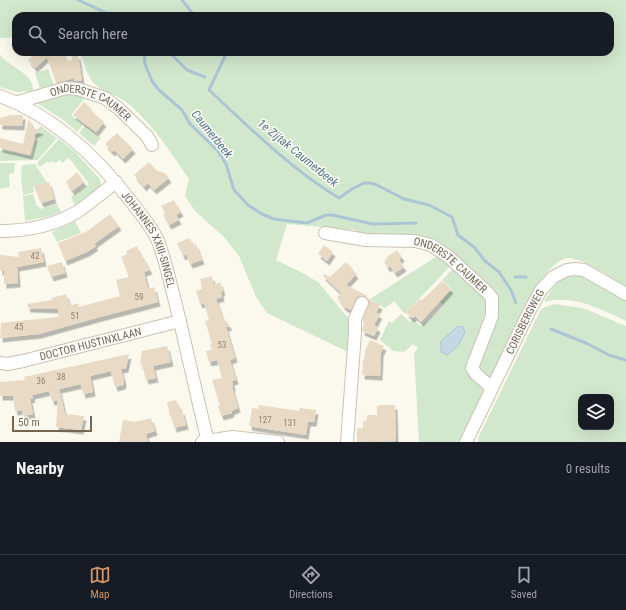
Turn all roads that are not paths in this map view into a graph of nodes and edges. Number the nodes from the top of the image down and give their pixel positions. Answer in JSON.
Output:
{"nodes":[{"id":1,"x":0,"y":96,"type":"edge"},
{"id":2,"x":18,"y":102,"type":"junction"},
{"id":3,"x":152,"y":145,"type":"dead end"},
{"id":4,"x":116,"y":182,"type":"junction"},
{"id":5,"x":0,"y":232,"type":"edge"},
{"id":6,"x":325,"y":233,"type":"dead end"},
{"id":7,"x":626,"y":294,"type":"edge"},
{"id":8,"x":362,"y":303,"type":"dead end"},
{"id":9,"x":180,"y":322,"type":"junction"},
{"id":10,"x":0,"y":363,"type":"edge"},
{"id":11,"x":492,"y":388,"type":"junction"},
{"id":12,"x":206,"y":442,"type":"edge"},
{"id":13,"x":278,"y":442,"type":"edge"},
{"id":14,"x":347,"y":442,"type":"edge"},
{"id":15,"x":466,"y":442,"type":"edge"}],
"edges":[{"from":1,"to":2,"type":"street","name":"JOHANNES XXIII-SINGEL"},
{"from":2,"to":3,"type":"street","name":"ONDERSTE CAUMER"},
{"from":2,"to":4,"type":"street","name":"JOHANNES XXIII-SINGEL"},
{"from":4,"to":5,"type":"street"},
{"from":4,"to":9,"type":"street","name":"JOHANNES XXIII-SINGEL"},
{"from":6,"to":11,"type":"street","name":"ONDERSTE CAUMER"},
{"from":7,"to":11,"type":"street","name":"CORISBERGWEG"},
{"from":8,"to":14,"type":"street"},
{"from":9,"to":10,"type":"street","name":"DOCTOR HUSTINXLAAN"},
{"from":9,"to":12,"type":"street","name":"JOHANNES XXIII-SINGEL"},
{"from":11,"to":15,"type":"street","name":"CORISBERGWEG"},
{"from":12,"to":13,"type":"street"}]}
